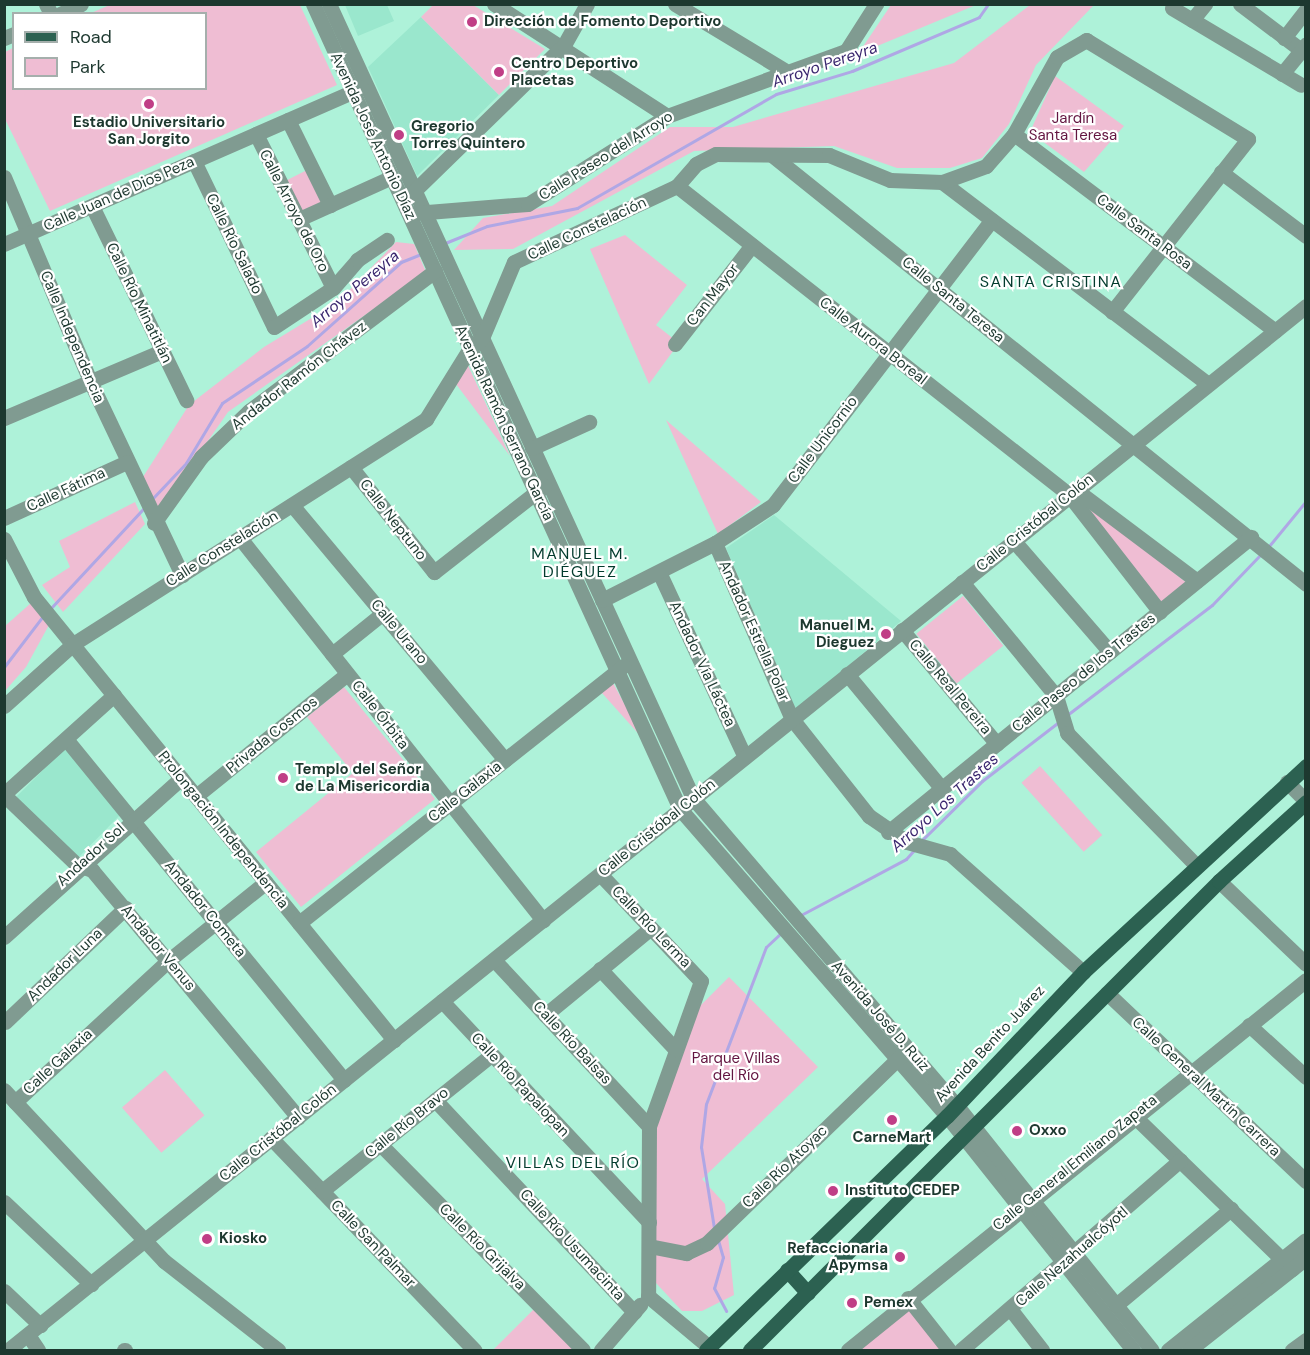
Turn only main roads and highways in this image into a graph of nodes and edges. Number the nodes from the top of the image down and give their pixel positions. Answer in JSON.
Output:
{"nodes":[{"id":1,"x":1305,"y":766,"type":"edge"},
{"id":2,"x":1305,"y":802,"type":"edge"},
{"id":3,"x":787,"y":1270,"type":"junction"},
{"id":4,"x":808,"y":1293,"type":"junction"},
{"id":5,"x":707,"y":1349,"type":"edge"},
{"id":6,"x":750,"y":1350,"type":"edge"}],
"edges":[{"from":1,"to":3,"type":"main road","name":"Avenida Benito Juárez"},
{"from":2,"to":4,"type":"main road"},
{"from":3,"to":4,"type":"main road"},
{"from":3,"to":5,"type":"main road","name":"Avenida Benito Juárez"},
{"from":4,"to":6,"type":"main road"}]}
